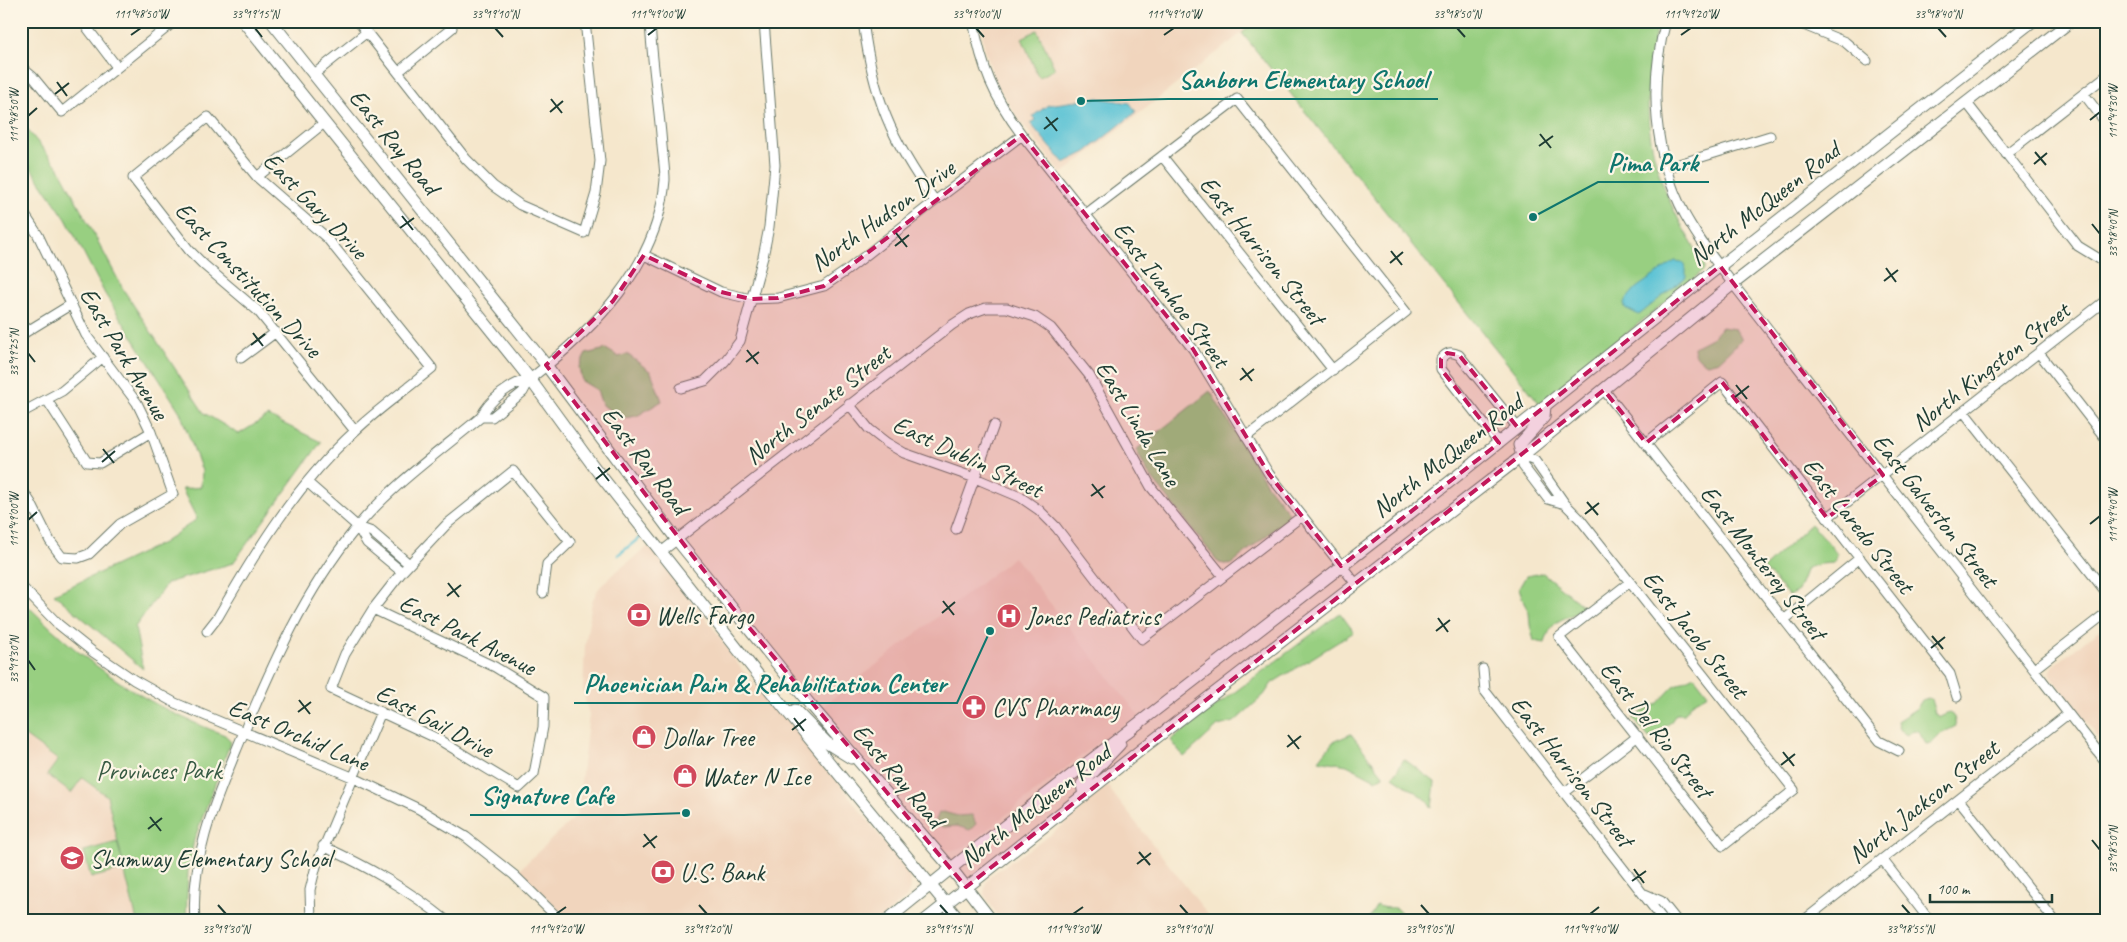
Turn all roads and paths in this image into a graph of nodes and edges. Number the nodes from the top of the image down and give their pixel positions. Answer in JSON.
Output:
{"nodes":[{"id":1,"x":82,"y":21,"type":"edge"},
{"id":2,"x":242,"y":21,"type":"edge"},
{"id":3,"x":270,"y":21,"type":"edge"},
{"id":4,"x":358,"y":21,"type":"edge"},
{"id":5,"x":585,"y":21,"type":"edge"},
{"id":6,"x":650,"y":21,"type":"edge"},
{"id":7,"x":764,"y":21,"type":"edge"},
{"id":8,"x":863,"y":21,"type":"edge"},
{"id":9,"x":973,"y":21,"type":"edge"},
{"id":10,"x":1666,"y":21,"type":"edge"},
{"id":11,"x":1794,"y":21,"type":"edge"},
{"id":12,"x":2034,"y":21,"type":"edge"},
{"id":13,"x":2071,"y":21,"type":"edge"},
{"id":14,"x":172,"y":22,"type":"edge"},
{"id":15,"x":452,"y":28,"type":"dead end"},
{"id":16,"x":367,"y":32,"type":"junction"},
{"id":17,"x":1867,"y":61,"type":"dead end"},
{"id":18,"x":21,"y":67,"type":"edge"},
{"id":19,"x":117,"y":67,"type":"junction"},
{"id":20,"x":398,"y":72,"type":"junction"},
{"id":21,"x":314,"y":75,"type":"junction"},
{"id":22,"x":2106,"y":76,"type":"edge"},
{"id":23,"x":2084,"y":94,"type":"junction"},
{"id":24,"x":1966,"y":102,"type":"junction"},
{"id":25,"x":324,"y":123,"type":"junction"},
{"id":26,"x":2106,"y":123,"type":"edge"},
{"id":27,"x":1022,"y":135,"type":"junction"},
{"id":28,"x":1770,"y":136,"type":"dead end"},
{"id":29,"x":2006,"y":154,"type":"junction"},
{"id":30,"x":1162,"y":156,"type":"junction"},
{"id":31,"x":1666,"y":168,"type":"junction"},
{"id":32,"x":257,"y":176,"type":"junction"},
{"id":33,"x":133,"y":178,"type":"joint"},
{"id":34,"x":935,"y":201,"type":"junction"},
{"id":35,"x":21,"y":209,"type":"edge"},
{"id":36,"x":1086,"y":214,"type":"junction"},
{"id":37,"x":644,"y":255,"type":"junction"},
{"id":38,"x":2101,"y":260,"type":"dead end"},
{"id":39,"x":1720,"y":266,"type":"junction"},
{"id":40,"x":1733,"y":284,"type":"junction"},
{"id":41,"x":751,"y":299,"type":"junction"},
{"id":42,"x":2106,"y":300,"type":"edge"},
{"id":43,"x":70,"y":305,"type":"junction"},
{"id":44,"x":1007,"y":308,"type":"joint"},
{"id":45,"x":276,"y":332,"type":"junction"},
{"id":46,"x":21,"y":334,"type":"edge"},
{"id":47,"x":2039,"y":353,"type":"junction"},
{"id":48,"x":103,"y":356,"type":"junction"},
{"id":49,"x":241,"y":358,"type":"dead end"},
{"id":50,"x":546,"y":365,"type":"junction"},
{"id":51,"x":1334,"y":370,"type":"junction"},
{"id":52,"x":530,"y":379,"type":"junction"},
{"id":53,"x":681,"y":388,"type":"dead end"},
{"id":54,"x":1604,"y":390,"type":"junction"},
{"id":55,"x":47,"y":400,"type":"junction"},
{"id":56,"x":849,"y":404,"type":"junction"},
{"id":57,"x":1545,"y":406,"type":"junction"},
{"id":58,"x":1964,"y":412,"type":"junction"},
{"id":59,"x":21,"y":413,"type":"edge"},
{"id":60,"x":994,"y":426,"type":"dead end"},
{"id":61,"x":1518,"y":428,"type":"junction"},
{"id":62,"x":355,"y":431,"type":"junction"},
{"id":63,"x":151,"y":432,"type":"junction"},
{"id":64,"x":1246,"y":437,"type":"junction"},
{"id":65,"x":2106,"y":438,"type":"edge"},
{"id":66,"x":1499,"y":443,"type":"junction"},
{"id":67,"x":1646,"y":443,"type":"junction"},
{"id":68,"x":1522,"y":456,"type":"junction"},
{"id":69,"x":1883,"y":475,"type":"junction"},
{"id":70,"x":975,"y":478,"type":"junction"},
{"id":71,"x":307,"y":482,"type":"junction"},
{"id":72,"x":21,"y":488,"type":"edge"},
{"id":73,"x":1302,"y":516,"type":"junction"},
{"id":74,"x":1827,"y":518,"type":"junction"},
{"id":75,"x":358,"y":527,"type":"junction"},
{"id":76,"x":956,"y":529,"type":"dead end"},
{"id":77,"x":677,"y":540,"type":"junction"},
{"id":78,"x":661,"y":552,"type":"junction"},
{"id":79,"x":1860,"y":558,"type":"junction"},
{"id":80,"x":409,"y":564,"type":"junction"},
{"id":81,"x":1342,"y":566,"type":"junction"},
{"id":82,"x":402,"y":572,"type":"junction"},
{"id":83,"x":1223,"y":576,"type":"junction"},
{"id":84,"x":1630,"y":582,"type":"junction"},
{"id":85,"x":1356,"y":584,"type":"junction"},
{"id":86,"x":22,"y":590,"type":"edge"},
{"id":87,"x":2106,"y":592,"type":"edge"},
{"id":88,"x":543,"y":593,"type":"dead end"},
{"id":89,"x":373,"y":608,"type":"junction"},
{"id":90,"x":2106,"y":613,"type":"edge"},
{"id":91,"x":1784,"y":620,"type":"junction"},
{"id":92,"x":207,"y":631,"type":"dead end"},
{"id":93,"x":1484,"y":669,"type":"dead end"},
{"id":94,"x":2034,"y":669,"type":"junction"},
{"id":95,"x":1957,"y":697,"type":"dead end"},
{"id":96,"x":781,"y":704,"type":"junction"},
{"id":97,"x":381,"y":712,"type":"junction"},
{"id":98,"x":2068,"y":714,"type":"junction"},
{"id":99,"x":1133,"y":727,"type":"junction"},
{"id":100,"x":244,"y":732,"type":"junction"},
{"id":101,"x":1638,"y":736,"type":"junction"},
{"id":102,"x":1899,"y":751,"type":"dead end"},
{"id":103,"x":2106,"y":762,"type":"edge"},
{"id":104,"x":860,"y":764,"type":"junction"},
{"id":105,"x":352,"y":777,"type":"junction"},
{"id":106,"x":519,"y":788,"type":"joint"},
{"id":107,"x":1564,"y":793,"type":"junction"},
{"id":108,"x":1084,"y":796,"type":"junction"},
{"id":109,"x":1959,"y":800,"type":"junction"},
{"id":110,"x":323,"y":846,"type":"junction"},
{"id":111,"x":1723,"y":846,"type":"joint"},
{"id":112,"x":1882,"y":859,"type":"junction"},
{"id":113,"x":951,"y":868,"type":"junction"},
{"id":114,"x":931,"y":885,"type":"junction"},
{"id":115,"x":966,"y":887,"type":"junction"},
{"id":116,"x":1645,"y":894,"type":"junction"},
{"id":117,"x":946,"y":903,"type":"junction"},
{"id":118,"x":195,"y":921,"type":"edge"},
{"id":119,"x":311,"y":921,"type":"edge"},
{"id":120,"x":447,"y":921,"type":"edge"},
{"id":121,"x":561,"y":921,"type":"edge"},
{"id":122,"x":886,"y":921,"type":"edge"},
{"id":123,"x":924,"y":921,"type":"edge"},
{"id":124,"x":960,"y":921,"type":"edge"},
{"id":125,"x":992,"y":921,"type":"edge"},
{"id":126,"x":1664,"y":921,"type":"edge"},
{"id":127,"x":1677,"y":921,"type":"edge"},
{"id":128,"x":1803,"y":921,"type":"edge"},
{"id":129,"x":1930,"y":921,"type":"edge"},
{"id":130,"x":2055,"y":921,"type":"edge"}],
"edges":[{"from":1,"to":19,"type":"street"},
{"from":2,"to":25,"type":"main road","name":"East Ray Road"},
{"from":3,"to":21,"type":"main road","name":"East Ray Road"},
{"from":4,"to":16,"type":"street"},
{"from":5,"to":20,"type":"street"},
{"from":6,"to":37,"type":"street"},
{"from":7,"to":41,"type":"street"},
{"from":8,"to":34,"type":"street"},
{"from":9,"to":27,"type":"street","name":"East Ivanhoe Street"},
{"from":10,"to":31,"type":"street","name":"East Galveston Street"},
{"from":11,"to":17,"type":"street"},
{"from":12,"to":39,"type":"main road","name":"North McQueen Road"},
{"from":13,"to":24,"type":"main road","name":"North McQueen Road"},
{"from":14,"to":19,"type":"street"},
{"from":15,"to":20,"type":"street"},
{"from":16,"to":20,"type":"street"},
{"from":16,"to":21,"type":"street"},
{"from":18,"to":19,"type":"street"},
{"from":21,"to":50,"type":"main road","name":"East Ray Road"},
{"from":22,"to":23,"type":"street"},
{"from":23,"to":26,"type":"street"},
{"from":23,"to":29,"type":"street"},
{"from":24,"to":29,"type":"street"},
{"from":24,"to":40,"type":"main road","name":"North McQueen Road"},
{"from":25,"to":32,"type":"street"},
{"from":25,"to":52,"type":"main road","name":"East Ray Road"},
{"from":27,"to":34,"type":"street","name":"North Hudson Drive"},
{"from":27,"to":36,"type":"street","name":"East Ivanhoe Street"},
{"from":28,"to":31,"type":"street"},
{"from":29,"to":38,"type":"street"},
{"from":30,"to":36,"type":"street"},
{"from":30,"to":51,"type":"street","name":"East Harrison Street"},
{"from":30,"to":51,"type":"street"},
{"from":31,"to":39,"type":"street","name":"East Galveston Street"},
{"from":32,"to":33,"type":"street","name":"East Gary Drive"},
{"from":32,"to":62,"type":"street","name":"East Gary Drive"},
{"from":33,"to":45,"type":"street","name":"East Constitution Drive"},
{"from":34,"to":41,"type":"street","name":"North Hudson Drive"},
{"from":35,"to":43,"type":"street","name":"East Park Avenue"},
{"from":36,"to":64,"type":"street","name":"East Ivanhoe Street"},
{"from":37,"to":41,"type":"street","name":"North Hudson Drive"},
{"from":37,"to":50,"type":"street"},
{"from":39,"to":40,"type":"street","name":"East Galveston Street"},
{"from":39,"to":57,"type":"main road","name":"North McQueen Road"},
{"from":40,"to":54,"type":"main road","name":"North McQueen Road"},
{"from":40,"to":69,"type":"street","name":"East Galveston Street"},
{"from":41,"to":53,"type":"street"},
{"from":42,"to":47,"type":"street","name":"North Kingston Street"},
{"from":43,"to":46,"type":"street"},
{"from":43,"to":48,"type":"street","name":"East Park Avenue"},
{"from":44,"to":56,"type":"street","name":"North Senate Street"},
{"from":44,"to":83,"type":"street","name":"East Linda Lane"},
{"from":45,"to":49,"type":"street"},
{"from":45,"to":62,"type":"street","name":"East Constitution Drive"},
{"from":47,"to":58,"type":"street","name":"North Kingston Street"},
{"from":47,"to":65,"type":"street"},
{"from":48,"to":55,"type":"street"},
{"from":48,"to":63,"type":"street","name":"East Park Avenue"},
{"from":50,"to":52,"type":"street"},
{"from":50,"to":77,"type":"main road","name":"East Ray Road"},
{"from":51,"to":64,"type":"street"},
{"from":52,"to":75,"type":"street"},
{"from":52,"to":78,"type":"main road","name":"East Ray Road"},
{"from":54,"to":67,"type":"street","name":"East Monterey Street"},
{"from":54,"to":68,"type":"main road","name":"North McQueen Road"},
{"from":55,"to":59,"type":"street"},
{"from":55,"to":63,"type":"street"},
{"from":56,"to":70,"type":"street","name":"East Dublin Street"},
{"from":56,"to":77,"type":"street","name":"North Senate Street"},
{"from":57,"to":61,"type":"main road","name":"North McQueen Road"},
{"from":57,"to":68,"type":"main road"},
{"from":58,"to":69,"type":"street","name":"North Kingston Street"},
{"from":58,"to":87,"type":"street"},
{"from":60,"to":70,"type":"street"},
{"from":61,"to":66,"type":"main road","name":"North McQueen Road"},
{"from":61,"to":66,"type":"street"},
{"from":62,"to":71,"type":"street"},
{"from":63,"to":72,"type":"street","name":"East Park Avenue"},
{"from":64,"to":73,"type":"street","name":"East Ivanhoe Street"},
{"from":66,"to":81,"type":"main road","name":"North McQueen Road"},
{"from":67,"to":74,"type":"street","name":"East Laredo Street"},
{"from":67,"to":91,"type":"street","name":"East Monterey Street"},
{"from":68,"to":84,"type":"street","name":"East Jacob Street"},
{"from":68,"to":85,"type":"main road","name":"North McQueen Road"},
{"from":69,"to":74,"type":"street","name":"North Kingston Street"},
{"from":69,"to":94,"type":"street","name":"East Galveston Street"},
{"from":70,"to":76,"type":"street"},
{"from":70,"to":83,"type":"street","name":"East Dublin Street"},
{"from":71,"to":75,"type":"street","name":"East Park Avenue"},
{"from":71,"to":92,"type":"street"},
{"from":73,"to":81,"type":"street","name":"East Ivanhoe Street"},
{"from":73,"to":83,"type":"street"},
{"from":74,"to":79,"type":"street","name":"East Laredo Street"},
{"from":75,"to":80,"type":"street","name":"East Park Avenue"},
{"from":75,"to":82,"type":"street","name":"East Park Avenue"},
{"from":75,"to":100,"type":"street"},
{"from":77,"to":78,"type":"street","name":"North Senate Street"},
{"from":77,"to":104,"type":"main road","name":"East Ray Road"},
{"from":78,"to":96,"type":"main road","name":"East Ray Road"},
{"from":79,"to":91,"type":"street"},
{"from":79,"to":95,"type":"street","name":"East Laredo Street"},
{"from":80,"to":82,"type":"street"},
{"from":80,"to":88,"type":"street"},
{"from":81,"to":85,"type":"street","name":"East Ivanhoe Street"},
{"from":81,"to":99,"type":"main road","name":"North McQueen Road"},
{"from":82,"to":89,"type":"street"},
{"from":84,"to":101,"type":"street","name":"East Del Rio Street"},
{"from":84,"to":111,"type":"street","name":"East Jacob Street"},
{"from":85,"to":108,"type":"main road","name":"North McQueen Road"},
{"from":86,"to":100,"type":"street","name":"East Orchid Lane"},
{"from":89,"to":97,"type":"street","name":"East Gail Drive"},
{"from":89,"to":106,"type":"street","name":"East Park Avenue"},
{"from":90,"to":94,"type":"street"},
{"from":91,"to":102,"type":"street","name":"East Monterey Street"},
{"from":93,"to":107,"type":"street","name":"East Harrison Street"},
{"from":94,"to":98,"type":"street","name":"East Galveston Street"},
{"from":96,"to":104,"type":"main road"},
{"from":96,"to":114,"type":"main road","name":"East Ray Road"},
{"from":97,"to":105,"type":"street"},
{"from":97,"to":106,"type":"street","name":"East Gail Drive"},
{"from":98,"to":103,"type":"street","name":"East Galveston Street"},
{"from":98,"to":109,"type":"street","name":"North Jackson Street"},
{"from":99,"to":108,"type":"main road"},
{"from":99,"to":113,"type":"main road","name":"North McQueen Road"},
{"from":100,"to":105,"type":"street","name":"East Orchid Lane"},
{"from":100,"to":118,"type":"street"},
{"from":101,"to":107,"type":"street"},
{"from":101,"to":111,"type":"street","name":"East Del Rio Street"},
{"from":104,"to":113,"type":"main road","name":"East Ray Road"},
{"from":105,"to":110,"type":"street"},
{"from":105,"to":121,"type":"street","name":"East Orchid Lane"},
{"from":107,"to":116,"type":"street","name":"East Harrison Street"},
{"from":108,"to":115,"type":"main road","name":"North McQueen Road"},
{"from":109,"to":112,"type":"street","name":"North Jackson Street"},
{"from":109,"to":130,"type":"street"},
{"from":110,"to":119,"type":"street"},
{"from":110,"to":120,"type":"street"},
{"from":112,"to":128,"type":"street","name":"North Jackson Street"},
{"from":112,"to":129,"type":"street"},
{"from":113,"to":114,"type":"main road","name":"North McQueen Road"},
{"from":113,"to":115,"type":"main road","name":"East Ray Road"},
{"from":114,"to":117,"type":"main road","name":"East Ray Road"},
{"from":114,"to":122,"type":"main road","name":"North McQueen Road"},
{"from":115,"to":117,"type":"main road","name":"North McQueen Road"},
{"from":115,"to":125,"type":"main road","name":"East Ray Road"},
{"from":116,"to":126,"type":"street","name":"East Harrison Street"},
{"from":116,"to":127,"type":"street","name":"East Harrison Street"},
{"from":117,"to":123,"type":"main road","name":"North McQueen Road"},
{"from":117,"to":124,"type":"main road","name":"East Ray Road"}]}
